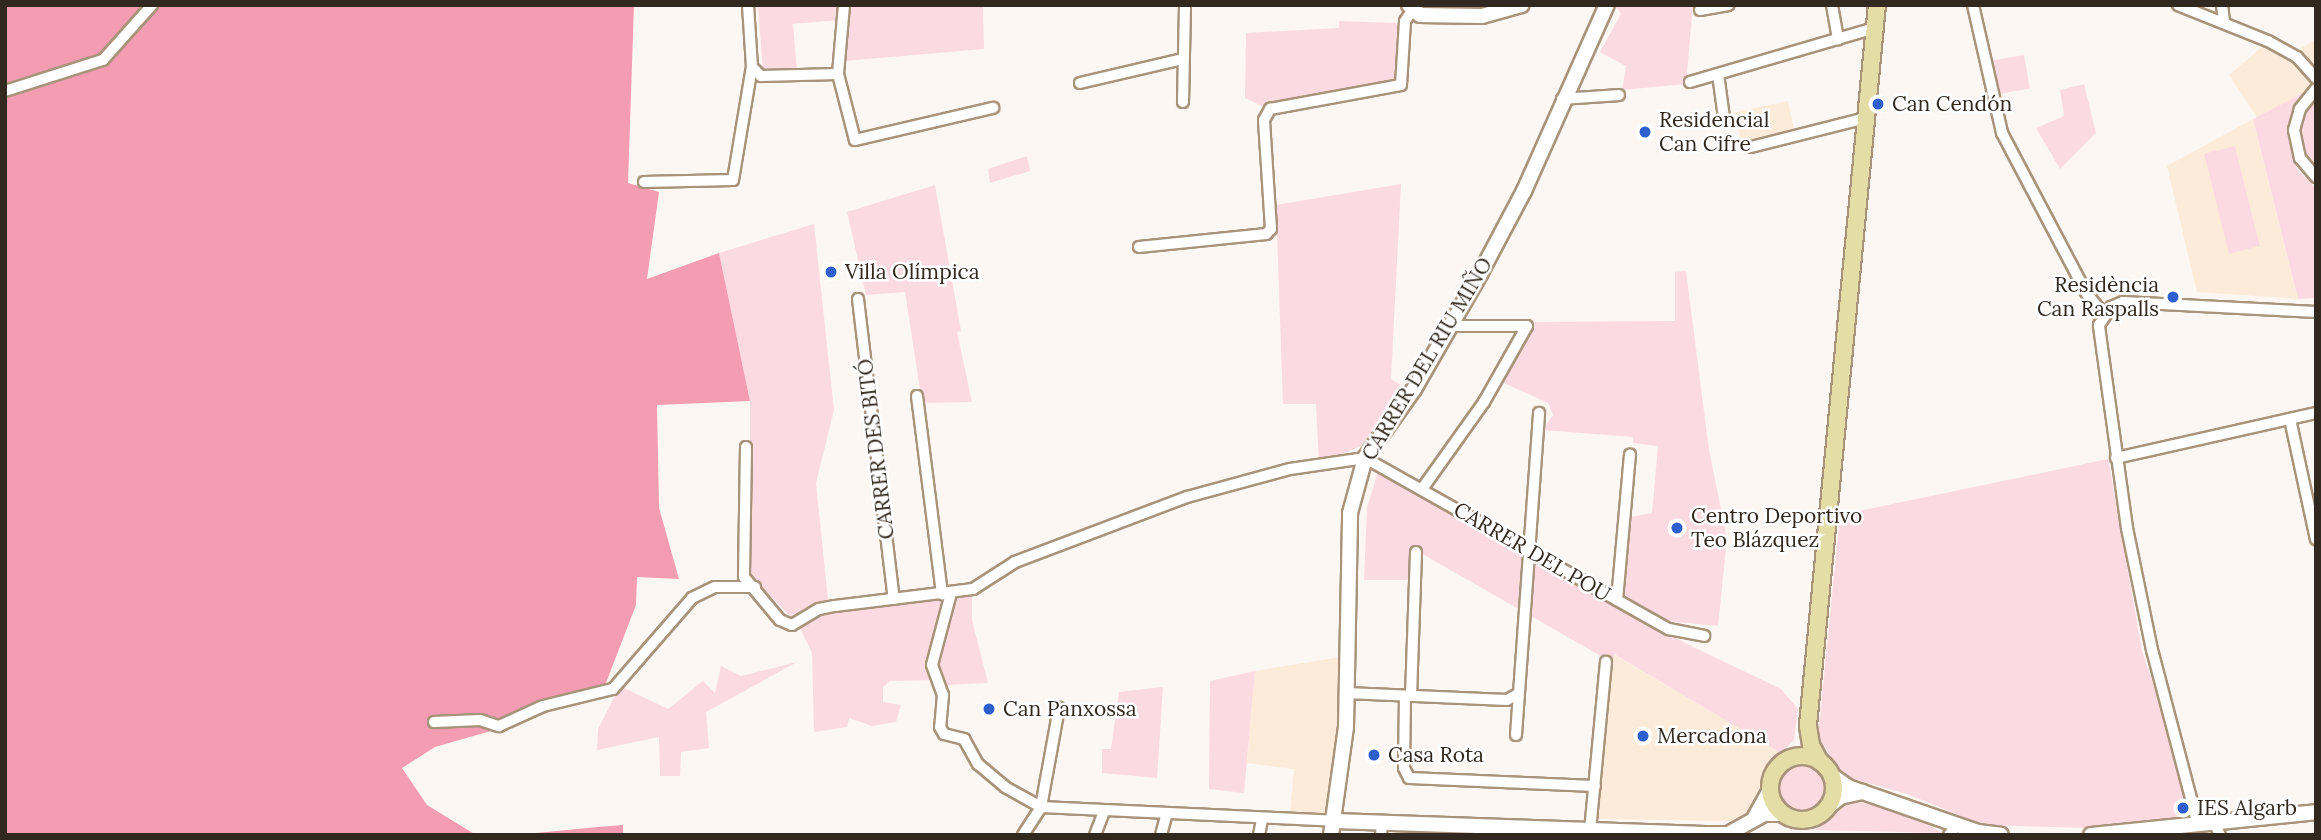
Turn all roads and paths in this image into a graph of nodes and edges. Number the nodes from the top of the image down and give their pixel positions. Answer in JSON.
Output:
{"nodes":[{"id":1,"x":152,"y":5,"type":"edge"},
{"id":2,"x":748,"y":5,"type":"edge"},
{"id":3,"x":844,"y":5,"type":"edge"},
{"id":4,"x":1185,"y":5,"type":"edge"},
{"id":5,"x":1522,"y":5,"type":"edge"},
{"id":6,"x":1607,"y":5,"type":"edge"},
{"id":7,"x":1729,"y":5,"type":"edge"},
{"id":8,"x":1832,"y":5,"type":"edge"},
{"id":9,"x":1877,"y":5,"type":"edge"},
{"id":10,"x":1973,"y":5,"type":"edge"},
{"id":11,"x":2178,"y":5,"type":"edge"},
{"id":12,"x":2222,"y":5,"type":"edge"},
{"id":13,"x":1410,"y":8,"type":"edge"},
{"id":14,"x":1700,"y":10,"type":"dead end"},
{"id":15,"x":2224,"y":22,"type":"junction"},
{"id":16,"x":1875,"y":28,"type":"junction"},
{"id":17,"x":1838,"y":39,"type":"junction"},
{"id":18,"x":1184,"y":60,"type":"junction"},
{"id":19,"x":752,"y":67,"type":"junction"},
{"id":20,"x":838,"y":74,"type":"junction"},
{"id":21,"x":1718,"y":74,"type":"junction"},
{"id":22,"x":2316,"y":78,"type":"edge"},
{"id":23,"x":1690,"y":82,"type":"dead end"},
{"id":24,"x":1080,"y":83,"type":"dead end"},
{"id":25,"x":2316,"y":89,"type":"edge"},
{"id":26,"x":5,"y":91,"type":"edge"},
{"id":27,"x":1619,"y":95,"type":"dead end"},
{"id":28,"x":1562,"y":99,"type":"junction"},
{"id":29,"x":1183,"y":102,"type":"dead end"},
{"id":30,"x":993,"y":108,"type":"dead end"},
{"id":31,"x":1724,"y":118,"type":"dead end"},
{"id":32,"x":1866,"y":118,"type":"junction"},
{"id":33,"x":1751,"y":147,"type":"dead end"},
{"id":34,"x":2316,"y":177,"type":"edge"},
{"id":35,"x":644,"y":182,"type":"dead end"},
{"id":36,"x":1139,"y":247,"type":"dead end"},
{"id":37,"x":858,"y":299,"type":"dead end"},
{"id":38,"x":2316,"y":312,"type":"edge"},
{"id":39,"x":2104,"y":315,"type":"junction"},
{"id":40,"x":1451,"y":326,"type":"junction"},
{"id":41,"x":917,"y":396,"type":"dead end"},
{"id":42,"x":1539,"y":413,"type":"dead end"},
{"id":43,"x":2316,"y":413,"type":"edge"},
{"id":44,"x":2290,"y":419,"type":"junction"},
{"id":45,"x":746,"y":447,"type":"dead end"},
{"id":46,"x":1630,"y":455,"type":"dead end"},
{"id":47,"x":1365,"y":458,"type":"junction"},
{"id":48,"x":2116,"y":458,"type":"junction"},
{"id":49,"x":1422,"y":489,"type":"junction"},
{"id":50,"x":2316,"y":539,"type":"edge"},
{"id":51,"x":1527,"y":547,"type":"junction"},
{"id":52,"x":1416,"y":552,"type":"dead end"},
{"id":53,"x":755,"y":587,"type":"junction"},
{"id":54,"x":947,"y":593,"type":"junction"},
{"id":55,"x":894,"y":599,"type":"junction"},
{"id":56,"x":1617,"y":600,"type":"junction"},
{"id":57,"x":1704,"y":636,"type":"dead end"},
{"id":58,"x":1606,"y":662,"type":"dead end"},
{"id":59,"x":1346,"y":693,"type":"junction"},
{"id":60,"x":1516,"y":695,"type":"junction"},
{"id":61,"x":1408,"y":696,"type":"junction"},
{"id":62,"x":1059,"y":708,"type":"dead end"},
{"id":63,"x":434,"y":722,"type":"dead end"},
{"id":64,"x":1808,"y":725,"type":"junction"},
{"id":65,"x":1516,"y":735,"type":"dead end"},
{"id":66,"x":1789,"y":759,"type":"junction"},
{"id":67,"x":1820,"y":762,"type":"junction"},
{"id":68,"x":1831,"y":775,"type":"junction"},
{"id":69,"x":1595,"y":786,"type":"junction"},
{"id":70,"x":1770,"y":790,"type":"junction"},
{"id":71,"x":1864,"y":792,"type":"junction"},
{"id":72,"x":1829,"y":806,"type":"junction"},
{"id":73,"x":1041,"y":807,"type":"junction"},
{"id":74,"x":2316,"y":812,"type":"edge"},
{"id":75,"x":1103,"y":814,"type":"junction"},
{"id":76,"x":1784,"y":815,"type":"junction"},
{"id":77,"x":1166,"y":816,"type":"junction"},
{"id":78,"x":1755,"y":817,"type":"junction"},
{"id":79,"x":1814,"y":818,"type":"junction"},
{"id":80,"x":1262,"y":820,"type":"junction"},
{"id":81,"x":2198,"y":825,"type":"junction"},
{"id":82,"x":1333,"y":828,"type":"edge"},
{"id":83,"x":1382,"y":829,"type":"edge"},
{"id":84,"x":2217,"y":829,"type":"edge"},
{"id":85,"x":1437,"y":830,"type":"edge"},
{"id":86,"x":1953,"y":830,"type":"edge"},
{"id":87,"x":1489,"y":831,"type":"edge"},
{"id":88,"x":1590,"y":831,"type":"junction"},
{"id":89,"x":1564,"y":832,"type":"edge"},
{"id":90,"x":1728,"y":834,"type":"edge"},
{"id":91,"x":1023,"y":835,"type":"edge"},
{"id":92,"x":1095,"y":835,"type":"edge"},
{"id":93,"x":1161,"y":835,"type":"edge"},
{"id":94,"x":1259,"y":835,"type":"edge"},
{"id":95,"x":1794,"y":835,"type":"edge"},
{"id":96,"x":1802,"y":835,"type":"edge"},
{"id":97,"x":2001,"y":835,"type":"edge"},
{"id":98,"x":2091,"y":835,"type":"edge"}],
"edges":[{"from":1,"to":26,"type":"street"},
{"from":2,"to":19,"type":"street"},
{"from":3,"to":20,"type":"street"},
{"from":4,"to":18,"type":"street"},
{"from":5,"to":13,"type":"street"},
{"from":6,"to":28,"type":"street","name":"CARRER DEL RIU MIÑO"},
{"from":7,"to":14,"type":"street"},
{"from":8,"to":17,"type":"street"},
{"from":9,"to":16,"type":"main road"},
{"from":10,"to":39,"type":"street"},
{"from":11,"to":15,"type":"street"},
{"from":12,"to":15,"type":"street"},
{"from":13,"to":36,"type":"street"},
{"from":15,"to":22,"type":"street"},
{"from":16,"to":17,"type":"street"},
{"from":16,"to":32,"type":"main road"},
{"from":17,"to":21,"type":"street"},
{"from":18,"to":24,"type":"street"},
{"from":18,"to":29,"type":"street"},
{"from":19,"to":20,"type":"street"},
{"from":19,"to":35,"type":"street"},
{"from":20,"to":30,"type":"street"},
{"from":21,"to":23,"type":"street"},
{"from":21,"to":31,"type":"street"},
{"from":25,"to":34,"type":"street"},
{"from":27,"to":28,"type":"street"},
{"from":28,"to":40,"type":"street","name":"CARRER DEL RIU MIÑO"},
{"from":32,"to":33,"type":"street"},
{"from":32,"to":64,"type":"main road"},
{"from":37,"to":55,"type":"street","name":"CARRER DES BITÓ"},
{"from":38,"to":39,"type":"street"},
{"from":39,"to":48,"type":"street"},
{"from":40,"to":47,"type":"street","name":"CARRER DEL RIU MIÑO"},
{"from":40,"to":49,"type":"street"},
{"from":41,"to":54,"type":"street"},
{"from":42,"to":51,"type":"street"},
{"from":43,"to":44,"type":"street"},
{"from":44,"to":48,"type":"street"},
{"from":44,"to":50,"type":"street"},
{"from":45,"to":53,"type":"street"},
{"from":46,"to":56,"type":"street"},
{"from":47,"to":49,"type":"street","name":"CARRER DEL POU"},
{"from":47,"to":54,"type":"street"},
{"from":47,"to":59,"type":"street","name":"CARRER DEL RIU MIÑO"},
{"from":48,"to":81,"type":"street"},
{"from":49,"to":51,"type":"street","name":"CARRER DEL POU"},
{"from":51,"to":56,"type":"street","name":"CARRER DEL POU"},
{"from":51,"to":60,"type":"street"},
{"from":52,"to":61,"type":"street"},
{"from":53,"to":55,"type":"street"},
{"from":53,"to":63,"type":"street"},
{"from":54,"to":55,"type":"street"},
{"from":54,"to":73,"type":"street"},
{"from":56,"to":57,"type":"street","name":"CARRER DEL POU"},
{"from":58,"to":69,"type":"street"},
{"from":59,"to":61,"type":"street"},
{"from":59,"to":82,"type":"street","name":"CARRER DEL RIU MIÑO"},
{"from":60,"to":61,"type":"street"},
{"from":60,"to":65,"type":"street"},
{"from":61,"to":69,"type":"street"},
{"from":62,"to":73,"type":"street"},
{"from":64,"to":66,"type":"main road"},
{"from":64,"to":67,"type":"main road"},
{"from":66,"to":67,"type":"main road"},
{"from":66,"to":70,"type":"main road"},
{"from":67,"to":68,"type":"main road"},
{"from":68,"to":71,"type":"street"},
{"from":68,"to":72,"type":"main road"},
{"from":69,"to":88,"type":"street"},
{"from":70,"to":76,"type":"main road"},
{"from":70,"to":78,"type":"street"},
{"from":71,"to":72,"type":"street"},
{"from":71,"to":86,"type":"street"},
{"from":72,"to":79,"type":"main road"},
{"from":73,"to":75,"type":"street"},
{"from":73,"to":91,"type":"street"},
{"from":74,"to":84,"type":"street"},
{"from":75,"to":77,"type":"street"},
{"from":75,"to":92,"type":"street"},
{"from":76,"to":78,"type":"street"},
{"from":76,"to":79,"type":"main road"},
{"from":76,"to":95,"type":"main road"},
{"from":77,"to":80,"type":"street"},
{"from":77,"to":93,"type":"street"},
{"from":78,"to":90,"type":"street"},
{"from":79,"to":96,"type":"main road"},
{"from":80,"to":82,"type":"street"},
{"from":80,"to":94,"type":"street"},
{"from":81,"to":84,"type":"street"},
{"from":81,"to":98,"type":"street"},
{"from":82,"to":83,"type":"street"},
{"from":83,"to":85,"type":"street"},
{"from":85,"to":87,"type":"street"},
{"from":86,"to":97,"type":"street"},
{"from":87,"to":89,"type":"street"},
{"from":88,"to":89,"type":"street"},
{"from":88,"to":90,"type":"street"}]}
